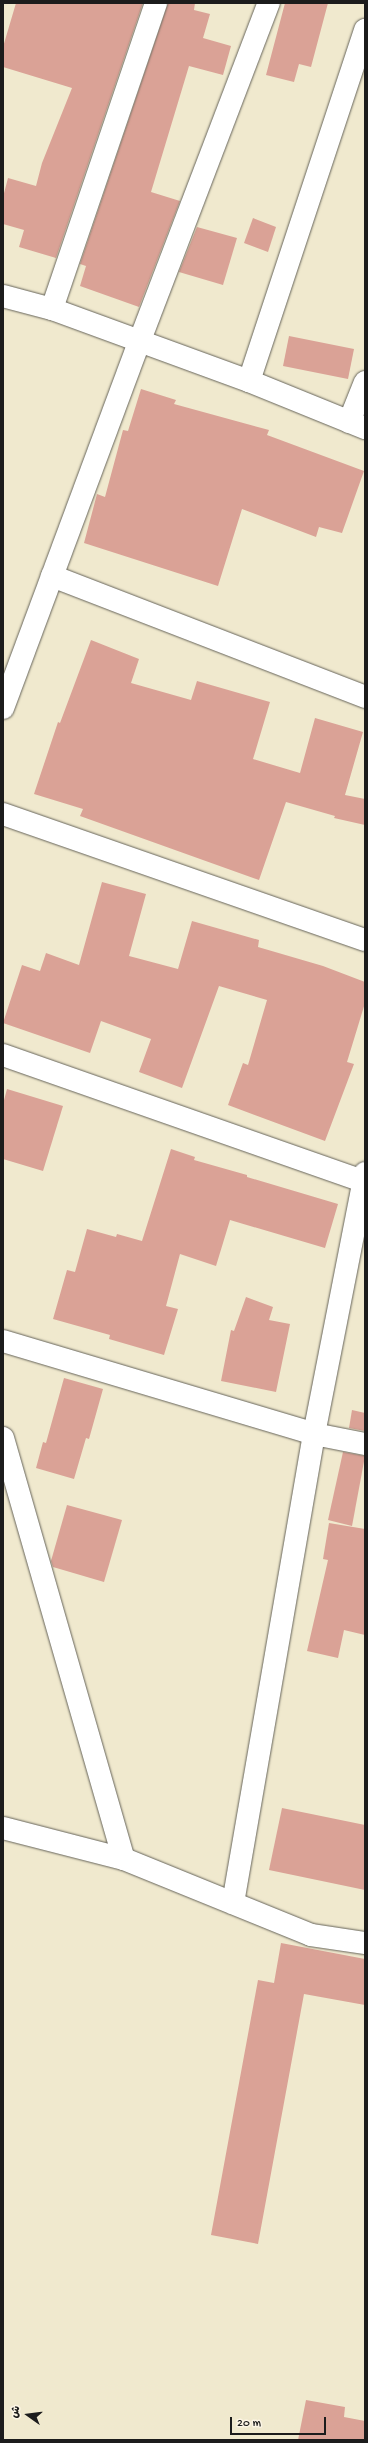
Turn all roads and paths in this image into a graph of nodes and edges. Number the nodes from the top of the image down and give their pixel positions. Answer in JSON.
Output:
{"nodes":[{"id":1,"x":156,"y":3,"type":"edge"},
{"id":2,"x":269,"y":3,"type":"edge"},
{"id":3,"x":365,"y":30,"type":"edge"},
{"id":4,"x":3,"y":296,"type":"edge"},
{"id":5,"x":52,"y":309,"type":"junction"},
{"id":6,"x":140,"y":340,"type":"junction"},
{"id":7,"x":249,"y":381,"type":"junction"},
{"id":8,"x":365,"y":382,"type":"edge"},
{"id":9,"x":357,"y":425,"type":"edge"},
{"id":10,"x":52,"y":576,"type":"junction"},
{"id":11,"x":363,"y":692,"type":"edge"},
{"id":12,"x":3,"y":708,"type":"edge"},
{"id":13,"x":3,"y":814,"type":"edge"},
{"id":14,"x":365,"y":940,"type":"edge"},
{"id":15,"x":3,"y":1055,"type":"edge"},
{"id":16,"x":364,"y":1177,"type":"edge"},
{"id":17,"x":3,"y":1341,"type":"edge"},
{"id":18,"x":314,"y":1434,"type":"junction"},
{"id":19,"x":3,"y":1438,"type":"edge"},
{"id":20,"x":365,"y":1444,"type":"edge"},
{"id":21,"x":3,"y":1828,"type":"edge"},
{"id":22,"x":124,"y":1859,"type":"junction"},
{"id":23,"x":233,"y":1903,"type":"junction"},
{"id":24,"x":365,"y":1943,"type":"edge"}],
"edges":[{"from":1,"to":5,"type":"street"},
{"from":2,"to":6,"type":"street"},
{"from":3,"to":7,"type":"street"},
{"from":4,"to":5,"type":"street"},
{"from":5,"to":6,"type":"street"},
{"from":6,"to":7,"type":"street"},
{"from":6,"to":10,"type":"street"},
{"from":7,"to":9,"type":"street"},
{"from":8,"to":9,"type":"street"},
{"from":10,"to":11,"type":"street"},
{"from":10,"to":12,"type":"street"},
{"from":13,"to":14,"type":"street"},
{"from":15,"to":16,"type":"street"},
{"from":16,"to":18,"type":"street"},
{"from":17,"to":18,"type":"street"},
{"from":18,"to":20,"type":"street"},
{"from":18,"to":23,"type":"street"},
{"from":19,"to":22,"type":"street"},
{"from":21,"to":22,"type":"street"},
{"from":22,"to":23,"type":"street"},
{"from":23,"to":24,"type":"street"}]}
